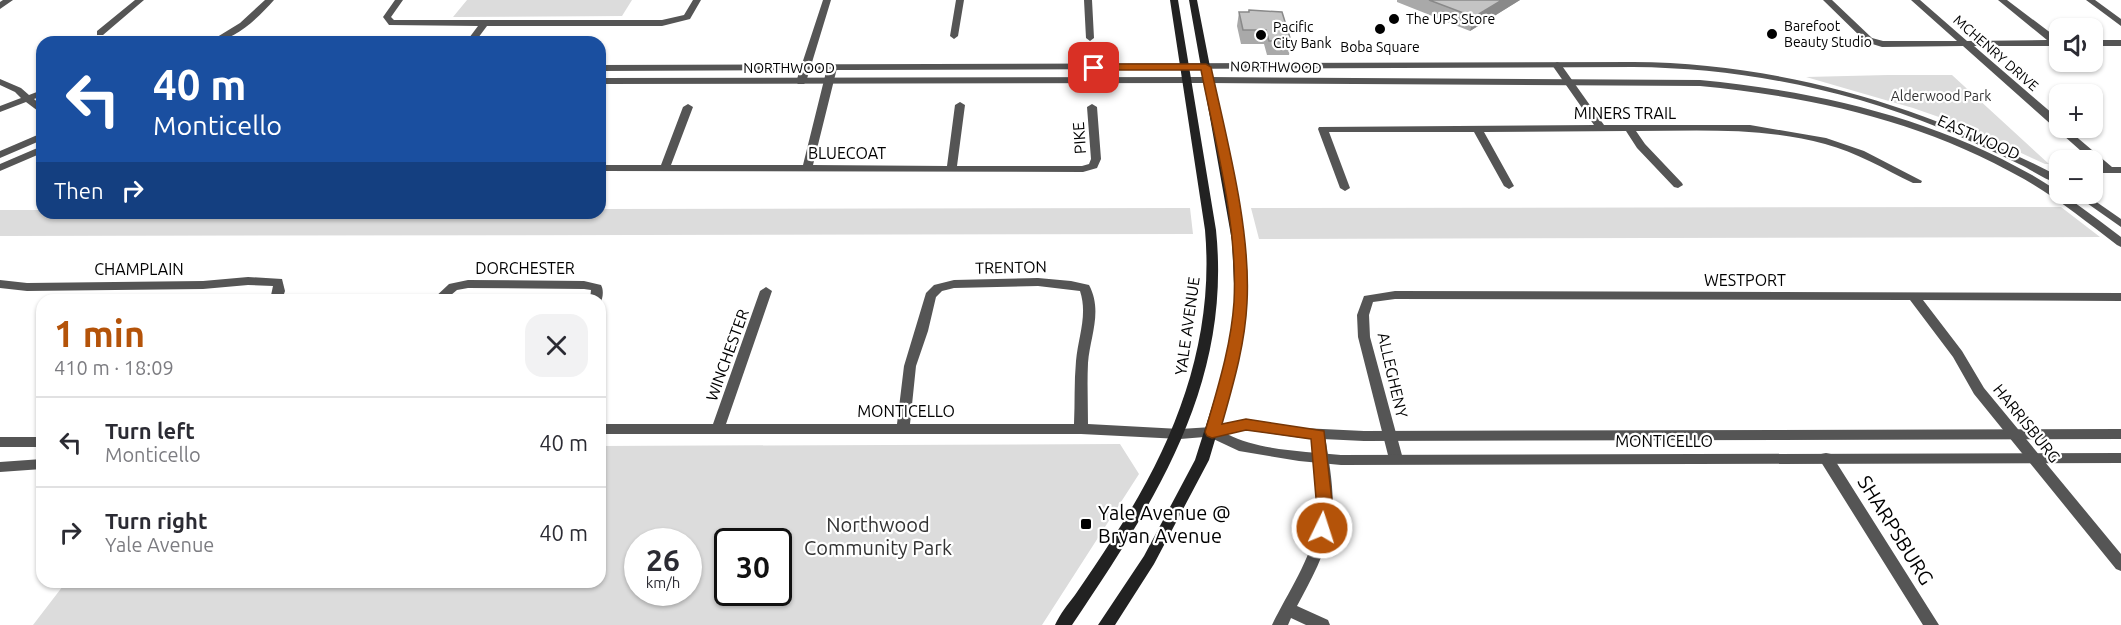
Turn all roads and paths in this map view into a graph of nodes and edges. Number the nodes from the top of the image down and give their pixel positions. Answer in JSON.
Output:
{"nodes":[{"id":1,"x":9,"y":0,"type":"edge"},
{"id":2,"x":140,"y":0,"type":"edge"},
{"id":3,"x":270,"y":0,"type":"edge"},
{"id":4,"x":399,"y":0,"type":"edge"},
{"id":5,"x":697,"y":0,"type":"edge"},
{"id":6,"x":827,"y":0,"type":"edge"},
{"id":7,"x":960,"y":0,"type":"edge"},
{"id":8,"x":1088,"y":0,"type":"edge"},
{"id":9,"x":1174,"y":0,"type":"edge"},
{"id":10,"x":1193,"y":0,"type":"edge"},
{"id":11,"x":1827,"y":0,"type":"edge"},
{"id":12,"x":1915,"y":0,"type":"edge"},
{"id":13,"x":2001,"y":0,"type":"edge"},
{"id":14,"x":2090,"y":0,"type":"edge"},
{"id":15,"x":0,"y":6,"type":"edge"},
{"id":16,"x":2121,"y":23,"type":"edge"},
{"id":17,"x":484,"y":24,"type":"junction"},
{"id":18,"x":100,"y":33,"type":"dead end"},
{"id":19,"x":224,"y":36,"type":"edge"},
{"id":20,"x":475,"y":36,"type":"edge"},
{"id":21,"x":954,"y":36,"type":"dead end"},
{"id":22,"x":2049,"y":36,"type":"edge"},
{"id":23,"x":1090,"y":38,"type":"dead end"},
{"id":24,"x":2049,"y":43,"type":"edge"},
{"id":25,"x":2103,"y":43,"type":"edge"},
{"id":26,"x":2121,"y":43,"type":"edge"},
{"id":27,"x":1966,"y":44,"type":"junction"},
{"id":28,"x":1557,"y":65,"type":"junction"},
{"id":29,"x":1184,"y":67,"type":"junction"},
{"id":30,"x":1206,"y":67,"type":"junction"},
{"id":31,"x":606,"y":68,"type":"edge"},
{"id":32,"x":806,"y":68,"type":"junction"},
{"id":33,"x":832,"y":68,"type":"junction"},
{"id":34,"x":1730,"y":70,"type":"joint"},
{"id":35,"x":1185,"y":80,"type":"junction"},
{"id":36,"x":1208,"y":80,"type":"junction"},
{"id":37,"x":606,"y":81,"type":"edge"},
{"id":38,"x":0,"y":82,"type":"edge"},
{"id":39,"x":801,"y":82,"type":"junction"},
{"id":40,"x":829,"y":82,"type":"junction"},
{"id":41,"x":1568,"y":82,"type":"junction"},
{"id":42,"x":1735,"y":85,"type":"joint"},
{"id":43,"x":36,"y":96,"type":"edge"},
{"id":44,"x":28,"y":99,"type":"junction"},
{"id":45,"x":960,"y":105,"type":"dead end"},
{"id":46,"x":36,"y":106,"type":"edge"},
{"id":47,"x":688,"y":107,"type":"dead end"},
{"id":48,"x":1092,"y":107,"type":"dead end"},
{"id":49,"x":0,"y":109,"type":"edge"},
{"id":50,"x":2049,"y":117,"type":"edge"},
{"id":51,"x":1600,"y":127,"type":"junction"},
{"id":52,"x":1629,"y":128,"type":"junction"},
{"id":53,"x":1478,"y":129,"type":"junction"},
{"id":54,"x":2073,"y":138,"type":"edge"},
{"id":55,"x":36,"y":139,"type":"edge"},
{"id":56,"x":36,"y":151,"type":"edge"},
{"id":57,"x":0,"y":155,"type":"edge"},
{"id":58,"x":1092,"y":166,"type":"joint"},
{"id":59,"x":0,"y":168,"type":"edge"},
{"id":60,"x":606,"y":168,"type":"edge"},
{"id":61,"x":665,"y":168,"type":"junction"},
{"id":62,"x":807,"y":168,"type":"junction"},
{"id":63,"x":952,"y":168,"type":"junction"},
{"id":64,"x":2103,"y":170,"type":"edge"},
{"id":65,"x":2109,"y":170,"type":"junction"},
{"id":66,"x":2121,"y":170,"type":"edge"},
{"id":67,"x":2049,"y":176,"type":"edge"},
{"id":68,"x":1917,"y":182,"type":"dead end"},
{"id":69,"x":1678,"y":185,"type":"dead end"},
{"id":70,"x":1509,"y":186,"type":"dead end"},
{"id":71,"x":1345,"y":188,"type":"dead end"},
{"id":72,"x":2093,"y":204,"type":"edge"},
{"id":73,"x":2121,"y":224,"type":"edge"},
{"id":74,"x":2121,"y":243,"type":"edge"},
{"id":75,"x":0,"y":284,"type":"edge"},
{"id":76,"x":766,"y":291,"type":"dead end"},
{"id":77,"x":278,"y":294,"type":"edge"},
{"id":78,"x":445,"y":294,"type":"edge"},
{"id":79,"x":596,"y":294,"type":"edge"},
{"id":80,"x":1914,"y":297,"type":"junction"},
{"id":81,"x":2121,"y":297,"type":"edge"},
{"id":82,"x":1368,"y":299,"type":"joint"},
{"id":83,"x":606,"y":429,"type":"edge"},
{"id":84,"x":718,"y":429,"type":"junction"},
{"id":85,"x":903,"y":429,"type":"junction"},
{"id":86,"x":1081,"y":429,"type":"junction"},
{"id":87,"x":1212,"y":432,"type":"junction"},
{"id":88,"x":1180,"y":434,"type":"junction"},
{"id":89,"x":2015,"y":434,"type":"junction"},
{"id":90,"x":2121,"y":434,"type":"edge"},
{"id":91,"x":1318,"y":435,"type":"junction"},
{"id":92,"x":1389,"y":436,"type":"junction"},
{"id":93,"x":36,"y":441,"type":"edge"},
{"id":94,"x":0,"y":442,"type":"edge"},
{"id":95,"x":1826,"y":458,"type":"junction"},
{"id":96,"x":2034,"y":458,"type":"junction"},
{"id":97,"x":2121,"y":458,"type":"edge"},
{"id":98,"x":1321,"y":459,"type":"junction"},
{"id":99,"x":1396,"y":459,"type":"junction"},
{"id":100,"x":36,"y":464,"type":"edge"},
{"id":101,"x":0,"y":467,"type":"edge"},
{"id":102,"x":2121,"y":565,"type":"edge"},
{"id":103,"x":1288,"y":609,"type":"junction"},
{"id":104,"x":1063,"y":625,"type":"edge"},
{"id":105,"x":1106,"y":625,"type":"edge"},
{"id":106,"x":1280,"y":625,"type":"edge"},
{"id":107,"x":1322,"y":625,"type":"edge"},
{"id":108,"x":1931,"y":625,"type":"edge"}],
"edges":[{"from":1,"to":15,"type":"street"},
{"from":2,"to":18,"type":"street"},
{"from":3,"to":19,"type":"street"},
{"from":4,"to":17,"type":"street"},
{"from":5,"to":17,"type":"street"},
{"from":6,"to":32,"type":"street"},
{"from":7,"to":21,"type":"street"},
{"from":8,"to":23,"type":"street"},
{"from":9,"to":29,"type":"main road","name":"YALE AVENUE"},
{"from":10,"to":30,"type":"main road"},
{"from":11,"to":27,"type":"street"},
{"from":12,"to":27,"type":"street","name":"MCHENRY DRIVE"},
{"from":13,"to":22,"type":"street"},
{"from":14,"to":16,"type":"street"},
{"from":17,"to":20,"type":"street"},
{"from":24,"to":27,"type":"street"},
{"from":25,"to":26,"type":"street"},
{"from":27,"to":50,"type":"street","name":"MCHENRY DRIVE"},
{"from":28,"to":30,"type":"street","name":"NORTHWOOD"},
{"from":28,"to":34,"type":"street","name":"NORTHWOOD"},
{"from":28,"to":41,"type":"street"},
{"from":29,"to":30,"type":"street","name":"NORTHWOOD"},
{"from":29,"to":33,"type":"street","name":"NORTHWOOD"},
{"from":29,"to":35,"type":"main road","name":"YALE AVENUE"},
{"from":30,"to":36,"type":"main road"},
{"from":31,"to":32,"type":"street","name":"NORTHWOOD"},
{"from":32,"to":33,"type":"street","name":"NORTHWOOD"},
{"from":32,"to":39,"type":"street"},
{"from":33,"to":40,"type":"street"},
{"from":34,"to":67,"type":"street","name":"EASTWOOD"},
{"from":35,"to":36,"type":"street","name":"NORTHWOOD"},
{"from":35,"to":40,"type":"street","name":"NORTHWOOD"},
{"from":35,"to":88,"type":"main road","name":"YALE AVENUE"},
{"from":36,"to":41,"type":"street","name":"NORTHWOOD"},
{"from":36,"to":87,"type":"main road"},
{"from":37,"to":39,"type":"street","name":"NORTHWOOD"},
{"from":38,"to":44,"type":"street"},
{"from":39,"to":40,"type":"street","name":"NORTHWOOD"},
{"from":40,"to":62,"type":"street"},
{"from":41,"to":42,"type":"street","name":"NORTHWOOD"},
{"from":41,"to":51,"type":"street"},
{"from":42,"to":74,"type":"street","name":"EASTWOOD"},
{"from":43,"to":44,"type":"street"},
{"from":44,"to":46,"type":"street"},
{"from":44,"to":49,"type":"street"},
{"from":45,"to":63,"type":"street"},
{"from":47,"to":61,"type":"street"},
{"from":48,"to":58,"type":"street","name":"PIKE"},
{"from":51,"to":52,"type":"street","name":"MINERS TRAIL"},
{"from":51,"to":53,"type":"street","name":"MINERS TRAIL"},
{"from":52,"to":68,"type":"street","name":"MINERS TRAIL"},
{"from":52,"to":69,"type":"street"},
{"from":53,"to":70,"type":"street"},
{"from":53,"to":71,"type":"street","name":"MINERS TRAIL"},
{"from":54,"to":65,"type":"street","name":"MCHENRY DRIVE"},
{"from":55,"to":57,"type":"street"},
{"from":56,"to":59,"type":"street"},
{"from":58,"to":63,"type":"street","name":"BLUECOAT"},
{"from":60,"to":61,"type":"street","name":"BLUECOAT"},
{"from":61,"to":62,"type":"street","name":"BLUECOAT"},
{"from":62,"to":63,"type":"street","name":"BLUECOAT"},
{"from":64,"to":65,"type":"street"},
{"from":65,"to":66,"type":"street"},
{"from":72,"to":73,"type":"street"},
{"from":75,"to":77,"type":"street","name":"CHAMPLAIN"},
{"from":76,"to":84,"type":"street","name":"WINCHESTER"},
{"from":78,"to":79,"type":"street","name":"DORCHESTER"},
{"from":80,"to":81,"type":"street","name":"WESTPORT"},
{"from":80,"to":82,"type":"street","name":"WESTPORT"},
{"from":80,"to":89,"type":"street","name":"HARRISBURG"},
{"from":82,"to":92,"type":"street","name":"ALLEGHENY"},
{"from":83,"to":84,"type":"street","name":"MONTICELLO"},
{"from":84,"to":85,"type":"street","name":"MONTICELLO"},
{"from":85,"to":86,"type":"street","name":"MONTICELLO"},
{"from":85,"to":86,"type":"street","name":"TRENTON"},
{"from":86,"to":88,"type":"street","name":"MONTICELLO"},
{"from":87,"to":88,"type":"street","name":"MONTICELLO"},
{"from":87,"to":91,"type":"street","name":"MONTICELLO"},
{"from":87,"to":98,"type":"street","name":"MONTICELLO"},
{"from":87,"to":105,"type":"main road"},
{"from":88,"to":104,"type":"main road","name":"YALE AVENUE"},
{"from":89,"to":90,"type":"street","name":"MONTICELLO"},
{"from":89,"to":92,"type":"street","name":"MONTICELLO"},
{"from":89,"to":96,"type":"street","name":"HARRISBURG"},
{"from":91,"to":92,"type":"street","name":"MONTICELLO"},
{"from":91,"to":98,"type":"street"},
{"from":92,"to":99,"type":"street","name":"ALLEGHENY"},
{"from":93,"to":94,"type":"street"},
{"from":95,"to":96,"type":"street","name":"MONTICELLO"},
{"from":95,"to":99,"type":"street","name":"MONTICELLO"},
{"from":95,"to":108,"type":"street","name":"SHARPSBURG"},
{"from":96,"to":97,"type":"street","name":"MONTICELLO"},
{"from":96,"to":102,"type":"street","name":"HARRISBURG"},
{"from":98,"to":99,"type":"street","name":"MONTICELLO"},
{"from":98,"to":103,"type":"street"},
{"from":100,"to":101,"type":"street"},
{"from":103,"to":106,"type":"street"},
{"from":103,"to":107,"type":"street"}]}
